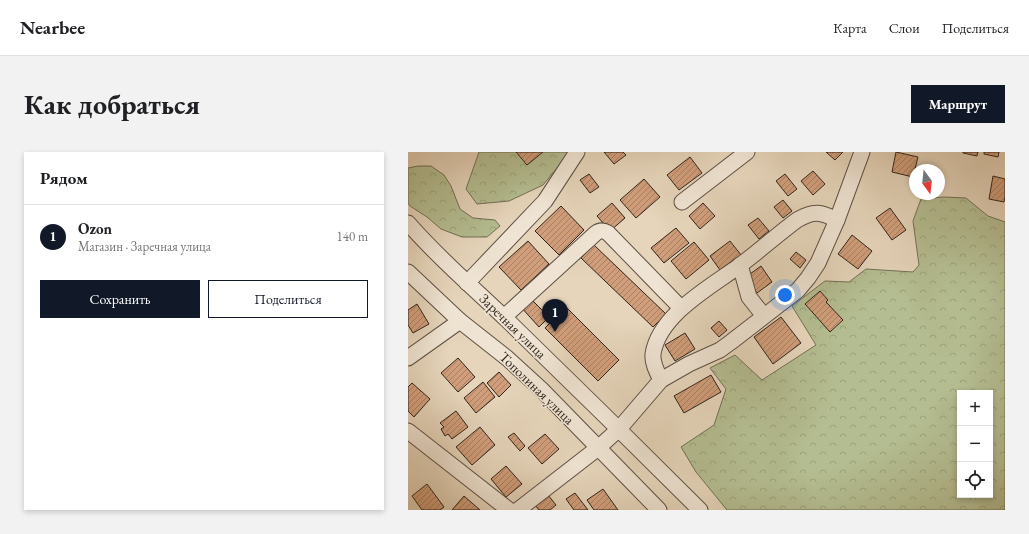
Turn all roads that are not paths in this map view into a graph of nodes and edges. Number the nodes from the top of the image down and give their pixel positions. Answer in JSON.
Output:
{"nodes":[{"id":1,"x":577,"y":152,"type":"edge"},
{"id":2,"x":747,"y":152,"type":"edge"},
{"id":3,"x":862,"y":152,"type":"edge"},
{"id":4,"x":682,"y":202,"type":"dead end"},
{"id":5,"x":837,"y":220,"type":"junction"},
{"id":6,"x":408,"y":223,"type":"edge"},
{"id":7,"x":740,"y":264,"type":"junction"},
{"id":8,"x":408,"y":272,"type":"edge"},
{"id":9,"x":467,"y":283,"type":"junction"},
{"id":10,"x":681,"y":308,"type":"junction"},
{"id":11,"x":764,"y":316,"type":"junction"},
{"id":12,"x":504,"y":317,"type":"junction"},
{"id":13,"x":460,"y":321,"type":"junction"},
{"id":14,"x":408,"y":358,"type":"edge"},
{"id":15,"x":661,"y":380,"type":"junction"},
{"id":16,"x":619,"y":429,"type":"junction"},
{"id":17,"x":408,"y":431,"type":"edge"},
{"id":18,"x":598,"y":448,"type":"junction"},
{"id":19,"x":510,"y":510,"type":"edge"},
{"id":20,"x":518,"y":510,"type":"edge"},
{"id":21,"x":659,"y":510,"type":"edge"},
{"id":22,"x":700,"y":510,"type":"edge"}],
"edges":[{"from":1,"to":9,"type":"street"},
{"from":2,"to":4,"type":"street"},
{"from":3,"to":5,"type":"street"},
{"from":5,"to":7,"type":"street"},
{"from":5,"to":11,"type":"street"},
{"from":6,"to":9,"type":"street","name":"Заречная улица"},
{"from":7,"to":10,"type":"street"},
{"from":7,"to":11,"type":"street"},
{"from":8,"to":13,"type":"street","name":"Тополиная улица"},
{"from":9,"to":12,"type":"street","name":"Заречная улица"},
{"from":10,"to":12,"type":"street"},
{"from":10,"to":15,"type":"street"},
{"from":11,"to":15,"type":"street"},
{"from":12,"to":16,"type":"street","name":"Заречная улица"},
{"from":13,"to":14,"type":"street"},
{"from":13,"to":18,"type":"street","name":"Тополиная улица"},
{"from":15,"to":16,"type":"street"},
{"from":16,"to":18,"type":"street"},
{"from":16,"to":22,"type":"street","name":"Заречная улица"},
{"from":17,"to":19,"type":"street"},
{"from":18,"to":20,"type":"street"},
{"from":18,"to":21,"type":"street","name":"Тополиная улица"}]}
